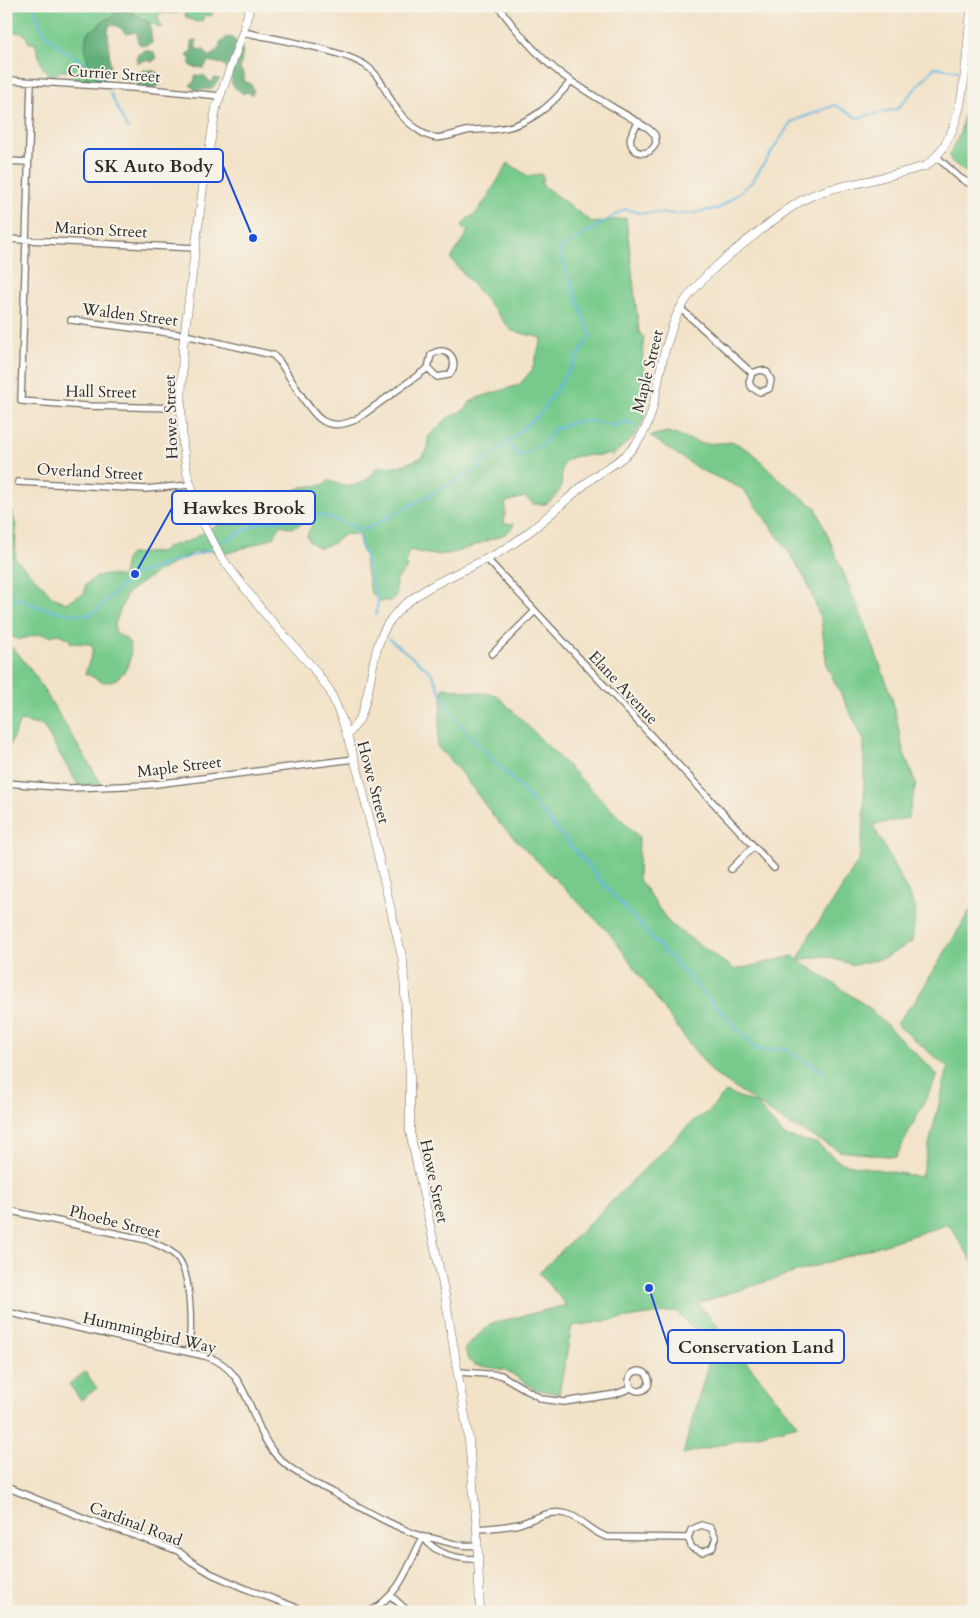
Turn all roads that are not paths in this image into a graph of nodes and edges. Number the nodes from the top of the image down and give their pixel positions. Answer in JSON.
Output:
{"nodes":[{"id":1,"x":250,"y":6,"type":"edge"},
{"id":2,"x":498,"y":6,"type":"edge"},
{"id":3,"x":972,"y":6,"type":"edge"},
{"id":4,"x":243,"y":32,"type":"junction"},
{"id":5,"x":6,"y":80,"type":"edge"},
{"id":6,"x":571,"y":81,"type":"junction"},
{"id":7,"x":31,"y":82,"type":"junction"},
{"id":8,"x":220,"y":96,"type":"junction"},
{"id":9,"x":639,"y":122,"type":"junction"},
{"id":10,"x":938,"y":157,"type":"junction"},
{"id":11,"x":6,"y":161,"type":"edge"},
{"id":12,"x":28,"y":162,"type":"junction"},
{"id":13,"x":88,"y":163,"type":"dead end"},
{"id":14,"x":206,"y":167,"type":"junction"},
{"id":15,"x":974,"y":186,"type":"edge"},
{"id":16,"x":6,"y":238,"type":"edge"},
{"id":17,"x":26,"y":240,"type":"junction"},
{"id":18,"x":195,"y":248,"type":"junction"},
{"id":19,"x":680,"y":308,"type":"junction"},
{"id":20,"x":72,"y":320,"type":"dead end"},
{"id":21,"x":185,"y":335,"type":"junction"},
{"id":22,"x":428,"y":368,"type":"junction"},
{"id":23,"x":752,"y":373,"type":"dead end"},
{"id":24,"x":181,"y":408,"type":"junction"},
{"id":25,"x":18,"y":482,"type":"dead end"},
{"id":26,"x":190,"y":485,"type":"junction"},
{"id":27,"x":486,"y":558,"type":"junction"},
{"id":28,"x":535,"y":611,"type":"junction"},
{"id":29,"x":492,"y":654,"type":"dead end"},
{"id":30,"x":347,"y":736,"type":"junction"},
{"id":31,"x":354,"y":759,"type":"junction"},
{"id":32,"x":6,"y":783,"type":"edge"},
{"id":33,"x":754,"y":847,"type":"junction"},
{"id":34,"x":774,"y":868,"type":"dead end"},
{"id":35,"x":730,"y":869,"type":"dead end"},
{"id":36,"x":6,"y":1210,"type":"edge"},
{"id":37,"x":6,"y":1312,"type":"edge"},
{"id":38,"x":188,"y":1352,"type":"junction"},
{"id":39,"x":459,"y":1372,"type":"junction"},
{"id":40,"x":631,"y":1388,"type":"dead end"},
{"id":41,"x":6,"y":1487,"type":"edge"},
{"id":42,"x":477,"y":1529,"type":"junction"},
{"id":43,"x":423,"y":1537,"type":"junction"},
{"id":44,"x":688,"y":1538,"type":"junction"},
{"id":45,"x":476,"y":1545,"type":"junction"},
{"id":46,"x":477,"y":1559,"type":"junction"},
{"id":47,"x":391,"y":1596,"type":"junction"},
{"id":48,"x":308,"y":1612,"type":"edge"},
{"id":49,"x":370,"y":1612,"type":"edge"},
{"id":50,"x":409,"y":1612,"type":"edge"},
{"id":51,"x":480,"y":1612,"type":"edge"}],
"edges":[{"from":1,"to":4,"type":"street","name":"Howe Street"},
{"from":2,"to":6,"type":"street"},
{"from":3,"to":10,"type":"street"},
{"from":4,"to":6,"type":"street"},
{"from":4,"to":8,"type":"street","name":"Howe Street"},
{"from":5,"to":7,"type":"street","name":"Currier Street"},
{"from":6,"to":9,"type":"street"},
{"from":7,"to":8,"type":"street","name":"Currier Street"},
{"from":7,"to":12,"type":"street"},
{"from":8,"to":14,"type":"street","name":"Howe Street"},
{"from":9,"to":9,"type":"street"},
{"from":10,"to":15,"type":"street"},
{"from":10,"to":19,"type":"street","name":"Maple Street"},
{"from":11,"to":12,"type":"street"},
{"from":12,"to":17,"type":"street"},
{"from":13,"to":14,"type":"street"},
{"from":14,"to":18,"type":"street","name":"Howe Street"},
{"from":16,"to":17,"type":"street","name":"Marion Street"},
{"from":17,"to":18,"type":"street","name":"Marion Street"},
{"from":17,"to":24,"type":"street","name":"Hall Street"},
{"from":18,"to":21,"type":"street","name":"Howe Street"},
{"from":19,"to":23,"type":"street"},
{"from":19,"to":27,"type":"street","name":"Maple Street"},
{"from":20,"to":21,"type":"street","name":"Walden Street"},
{"from":21,"to":22,"type":"street","name":"Walden Street"},
{"from":21,"to":24,"type":"street","name":"Howe Street"},
{"from":22,"to":22,"type":"street"},
{"from":24,"to":26,"type":"street","name":"Howe Street"},
{"from":25,"to":26,"type":"street","name":"Overland Street"},
{"from":26,"to":30,"type":"street","name":"Howe Street"},
{"from":27,"to":28,"type":"street","name":"Elane Avenue"},
{"from":27,"to":30,"type":"street","name":"Maple Street"},
{"from":28,"to":29,"type":"street"},
{"from":28,"to":33,"type":"street","name":"Elane Avenue"},
{"from":30,"to":31,"type":"street","name":"Howe Street"},
{"from":31,"to":32,"type":"street","name":"Maple Street"},
{"from":31,"to":39,"type":"street","name":"Howe Street"},
{"from":33,"to":34,"type":"street","name":"Elane Avenue"},
{"from":33,"to":35,"type":"street"},
{"from":36,"to":38,"type":"street","name":"Phoebe Street"},
{"from":37,"to":38,"type":"street","name":"Hummingbird Way"},
{"from":38,"to":43,"type":"street","name":"Hummingbird Way"},
{"from":39,"to":40,"type":"street"},
{"from":39,"to":42,"type":"street","name":"Howe Street"},
{"from":41,"to":48,"type":"street","name":"Cardinal Road"},
{"from":42,"to":44,"type":"street"},
{"from":42,"to":45,"type":"street","name":"Howe Street"},
{"from":43,"to":45,"type":"street","name":"Hummingbird Way"},
{"from":43,"to":46,"type":"street","name":"Hummingbird Way"},
{"from":43,"to":47,"type":"street"},
{"from":44,"to":44,"type":"street"},
{"from":45,"to":46,"type":"street","name":"Howe Street"},
{"from":46,"to":51,"type":"street","name":"Howe Street"},
{"from":47,"to":49,"type":"street"},
{"from":47,"to":50,"type":"street"}]}
